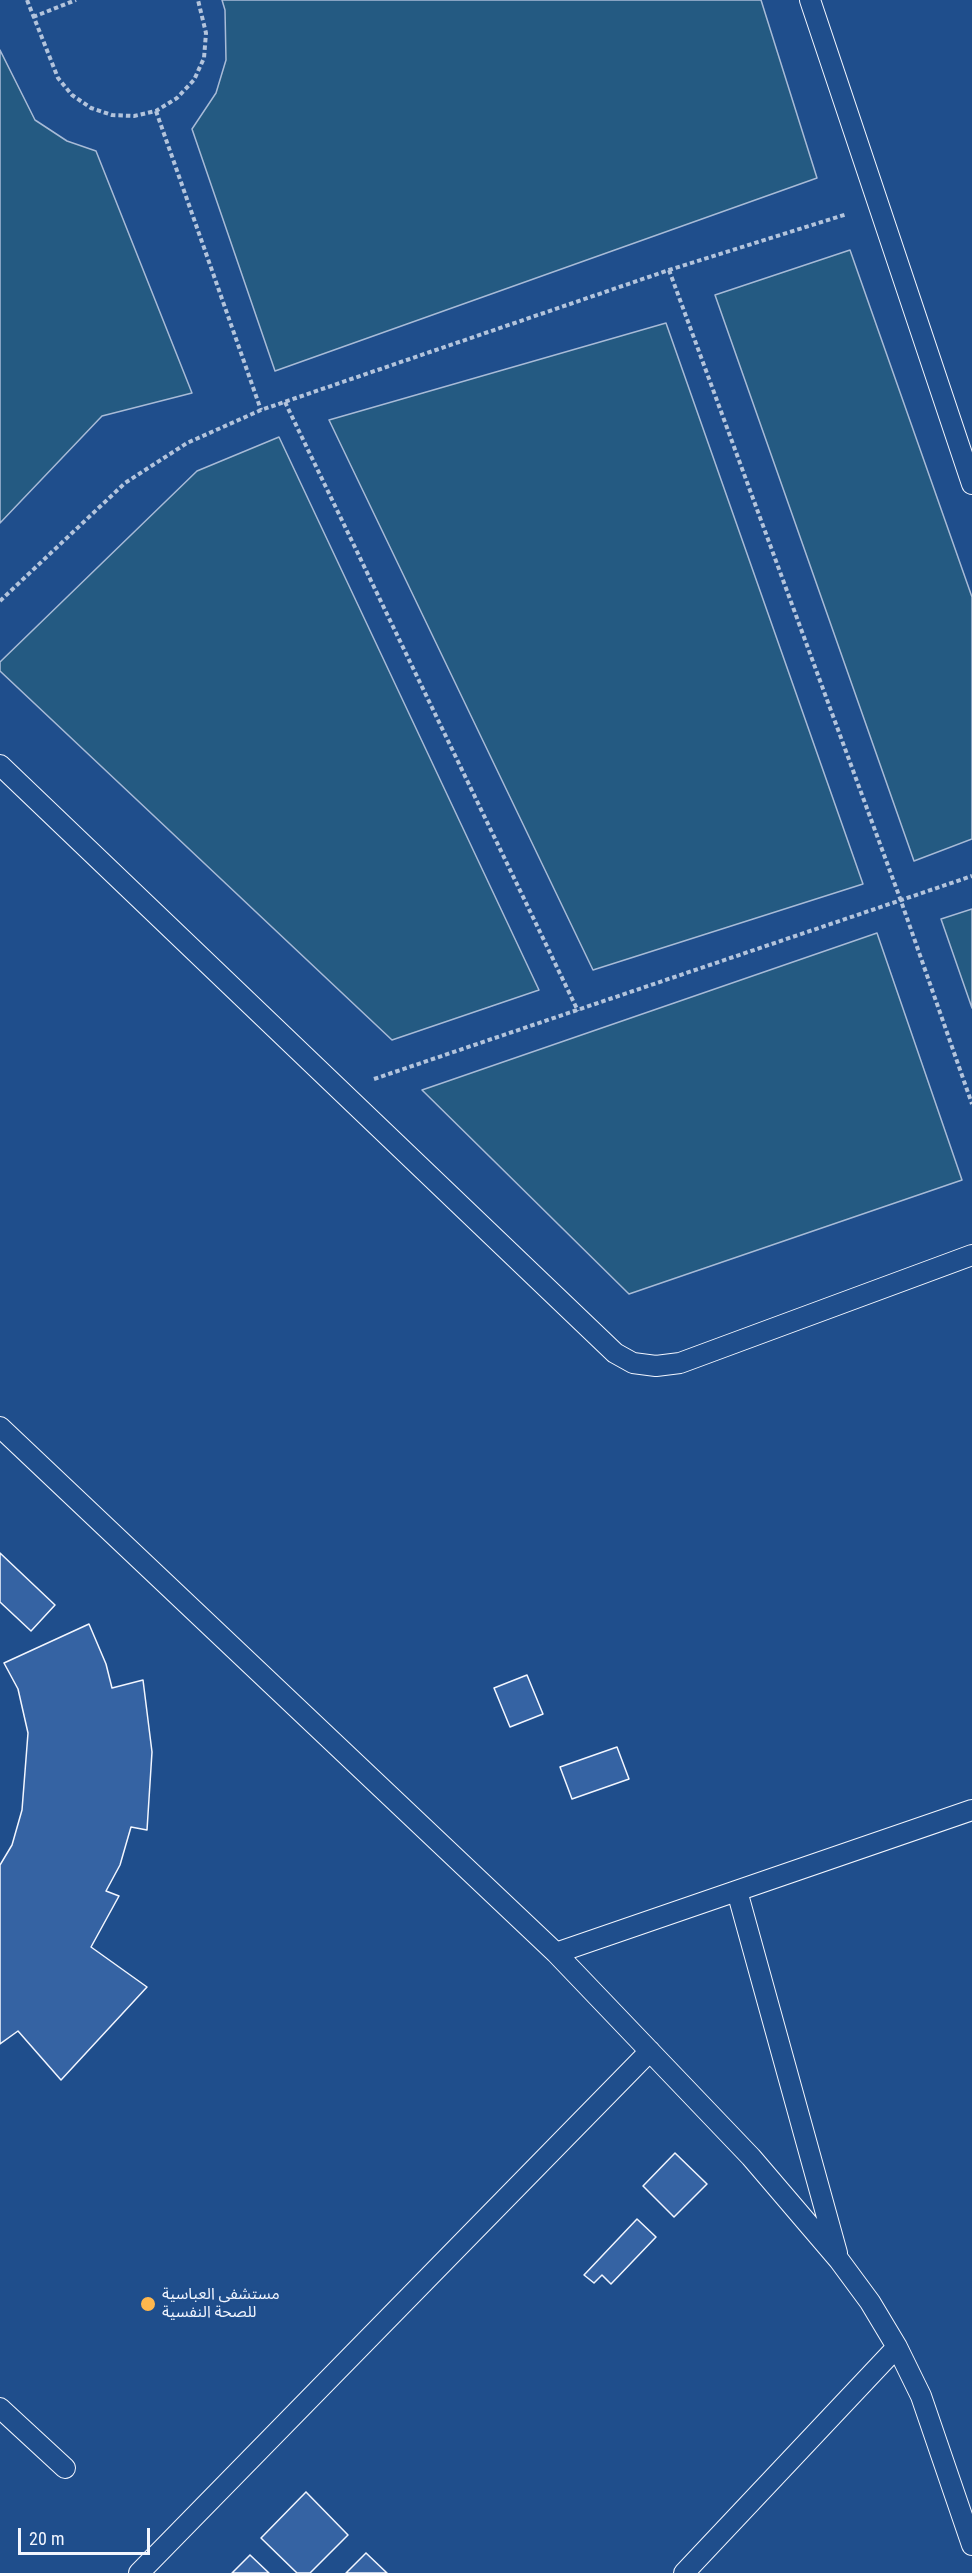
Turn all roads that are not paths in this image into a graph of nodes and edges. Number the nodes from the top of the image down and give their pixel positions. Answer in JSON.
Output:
{"nodes":[{"id":1,"x":810,"y":0,"type":"edge"},
{"id":2,"x":972,"y":484,"type":"edge"},
{"id":3,"x":0,"y":765,"type":"edge"},
{"id":4,"x":972,"y":1255,"type":"edge"},
{"id":5,"x":0,"y":1427,"type":"edge"},
{"id":6,"x":972,"y":1810,"type":"edge"},
{"id":7,"x":737,"y":1891,"type":"junction"},
{"id":8,"x":556,"y":1953,"type":"junction"},
{"id":9,"x":650,"y":2051,"type":"junction"},
{"id":10,"x":838,"y":2260,"type":"junction"},
{"id":11,"x":897,"y":2347,"type":"junction"},
{"id":12,"x":0,"y":2408,"type":"edge"},
{"id":13,"x":65,"y":2468,"type":"dead end"},
{"id":14,"x":972,"y":2545,"type":"edge"},
{"id":15,"x":139,"y":2573,"type":"edge"},
{"id":16,"x":684,"y":2573,"type":"edge"}],
"edges":[{"from":1,"to":2,"type":"lane"},
{"from":3,"to":4,"type":"lane"},
{"from":5,"to":8,"type":"lane"},
{"from":6,"to":7,"type":"lane"},
{"from":7,"to":8,"type":"lane"},
{"from":7,"to":10,"type":"lane"},
{"from":8,"to":9,"type":"lane"},
{"from":9,"to":10,"type":"lane"},
{"from":9,"to":15,"type":"lane"},
{"from":10,"to":11,"type":"lane"},
{"from":11,"to":14,"type":"lane"},
{"from":11,"to":16,"type":"lane"},
{"from":12,"to":13,"type":"lane"}]}
